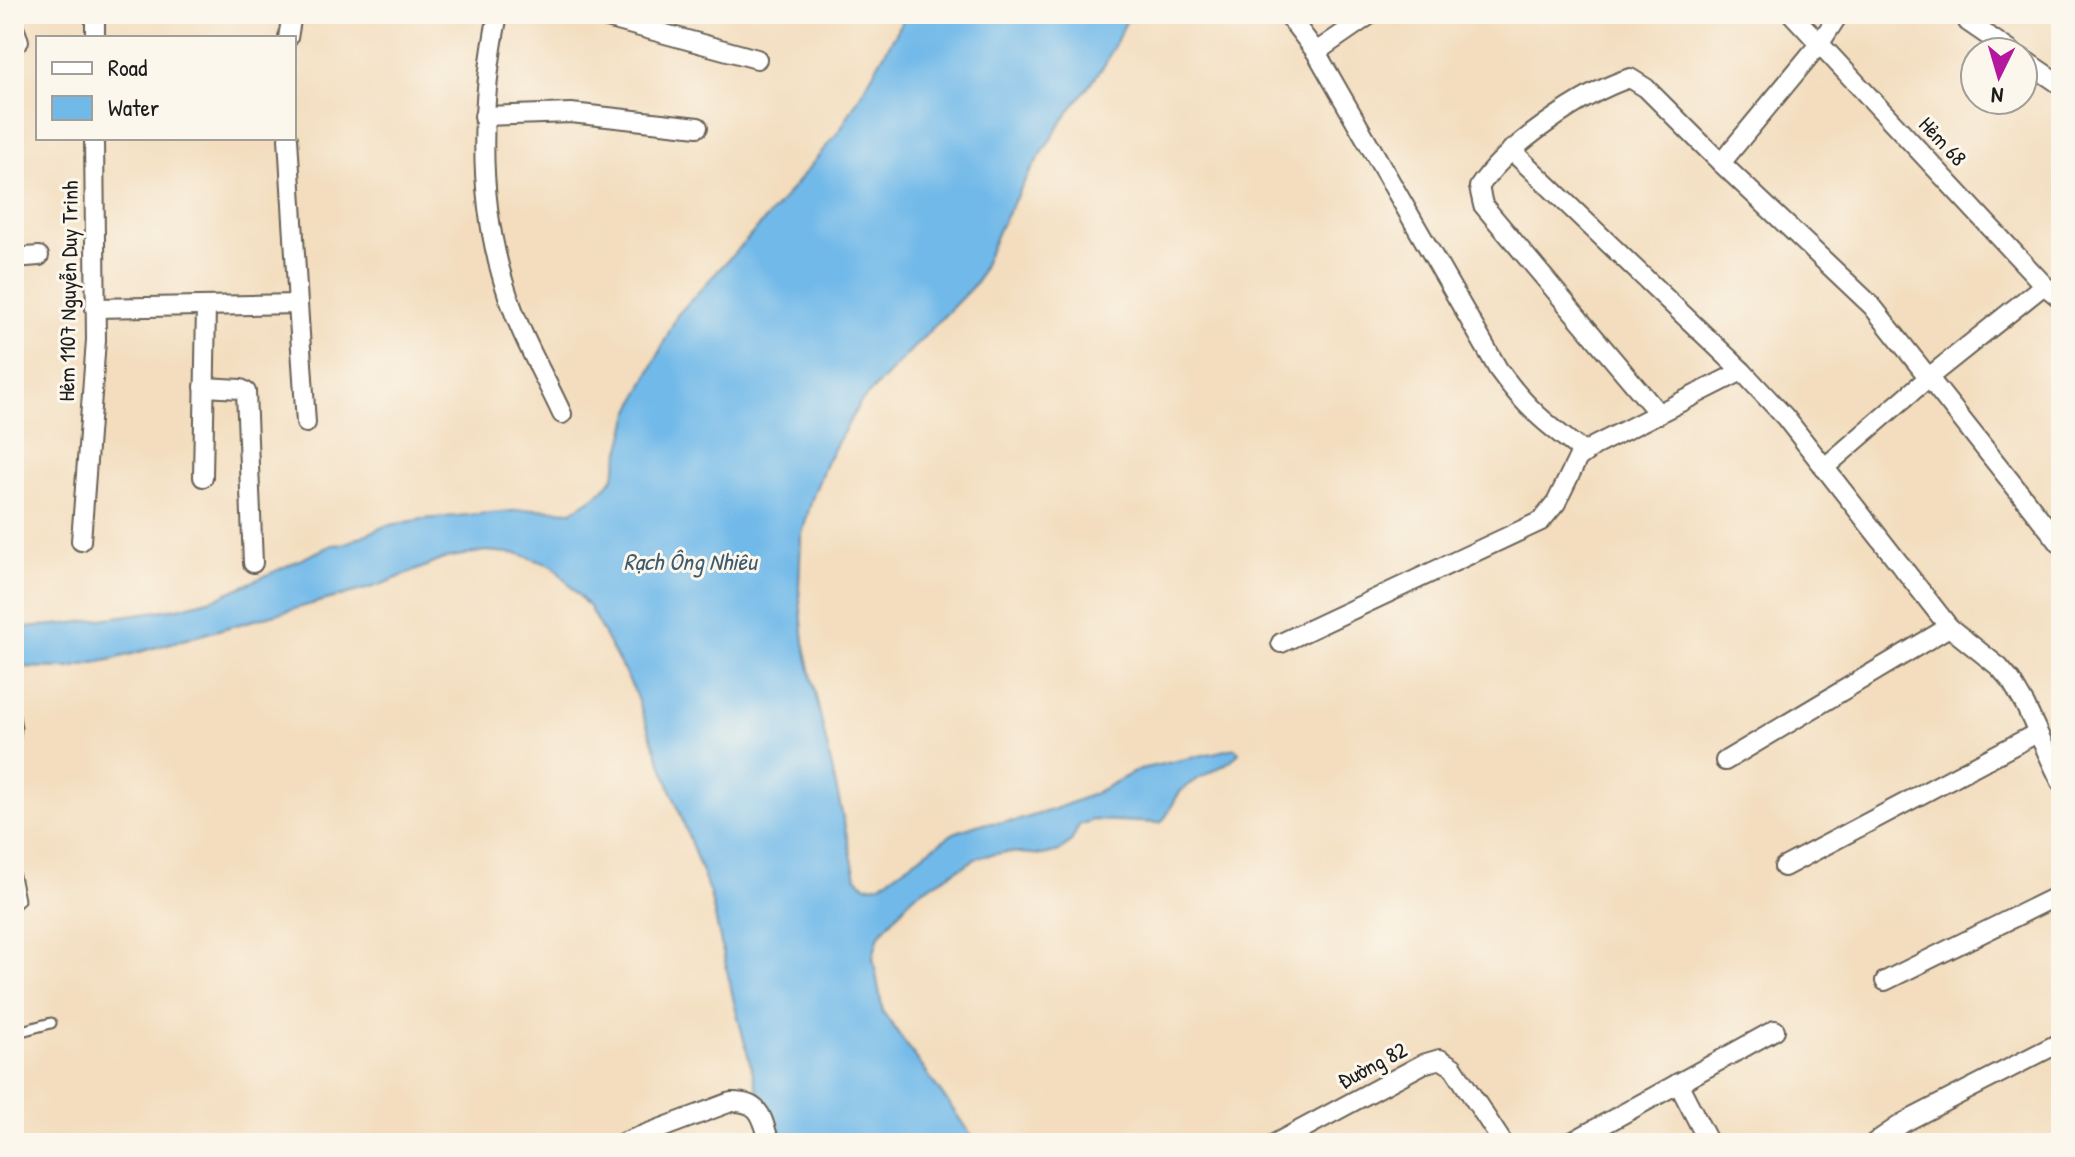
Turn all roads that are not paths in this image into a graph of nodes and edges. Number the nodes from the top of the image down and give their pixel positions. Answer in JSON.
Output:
{"nodes":[{"id":1,"x":95,"y":14,"type":"edge"},
{"id":2,"x":292,"y":14,"type":"edge"},
{"id":3,"x":498,"y":14,"type":"edge"},
{"id":4,"x":592,"y":14,"type":"edge"},
{"id":5,"x":1287,"y":14,"type":"edge"},
{"id":6,"x":1371,"y":14,"type":"edge"},
{"id":7,"x":1792,"y":14,"type":"edge"},
{"id":8,"x":1839,"y":14,"type":"edge"},
{"id":9,"x":1968,"y":22,"type":"dead end"},
{"id":10,"x":95,"y":36,"type":"edge"},
{"id":11,"x":288,"y":36,"type":"edge"},
{"id":12,"x":1989,"y":36,"type":"edge"},
{"id":13,"x":1820,"y":43,"type":"junction"},
{"id":14,"x":1316,"y":52,"type":"junction"},
{"id":15,"x":757,"y":59,"type":"dead end"},
{"id":16,"x":2039,"y":70,"type":"edge"},
{"id":17,"x":2061,"y":85,"type":"edge"},
{"id":18,"x":484,"y":116,"type":"junction"},
{"id":19,"x":698,"y":127,"type":"dead end"},
{"id":20,"x":94,"y":140,"type":"edge"},
{"id":21,"x":288,"y":140,"type":"edge"},
{"id":22,"x":1511,"y":150,"type":"junction"},
{"id":23,"x":1721,"y":163,"type":"junction"},
{"id":24,"x":39,"y":256,"type":"dead end"},
{"id":25,"x":14,"y":258,"type":"edge"},
{"id":26,"x":2044,"y":285,"type":"junction"},
{"id":27,"x":2061,"y":299,"type":"edge"},
{"id":28,"x":298,"y":304,"type":"junction"},
{"id":29,"x":206,"y":306,"type":"junction"},
{"id":30,"x":95,"y":308,"type":"junction"},
{"id":31,"x":1742,"y":371,"type":"junction"},
{"id":32,"x":1929,"y":377,"type":"junction"},
{"id":33,"x":204,"y":387,"type":"junction"},
{"id":34,"x":562,"y":414,"type":"dead end"},
{"id":35,"x":1659,"y":414,"type":"junction"},
{"id":36,"x":306,"y":423,"type":"dead end"},
{"id":37,"x":1585,"y":453,"type":"junction"},
{"id":38,"x":1824,"y":468,"type":"junction"},
{"id":39,"x":203,"y":477,"type":"dead end"},
{"id":40,"x":81,"y":541,"type":"dead end"},
{"id":41,"x":2061,"y":545,"type":"edge"},
{"id":42,"x":253,"y":563,"type":"dead end"},
{"id":43,"x":1949,"y":627,"type":"junction"},
{"id":44,"x":1281,"y":643,"type":"dead end"},
{"id":45,"x":14,"y":716,"type":"edge"},
{"id":46,"x":2037,"y":733,"type":"junction"},
{"id":47,"x":14,"y":742,"type":"edge"},
{"id":48,"x":1725,"y":761,"type":"dead end"},
{"id":49,"x":2061,"y":782,"type":"edge"},
{"id":50,"x":1784,"y":867,"type":"dead end"},
{"id":51,"x":14,"y":876,"type":"edge"},
{"id":52,"x":2061,"y":894,"type":"edge"},
{"id":53,"x":14,"y":905,"type":"edge"},
{"id":54,"x":1885,"y":981,"type":"dead end"},
{"id":55,"x":51,"y":1023,"type":"dead end"},
{"id":56,"x":1775,"y":1030,"type":"dead end"},
{"id":57,"x":14,"y":1033,"type":"edge"},
{"id":58,"x":2061,"y":1042,"type":"edge"},
{"id":59,"x":1678,"y":1083,"type":"junction"},
{"id":60,"x":622,"y":1143,"type":"edge"},
{"id":61,"x":770,"y":1143,"type":"edge"},
{"id":62,"x":1276,"y":1143,"type":"edge"},
{"id":63,"x":1503,"y":1143,"type":"edge"},
{"id":64,"x":1570,"y":1143,"type":"edge"},
{"id":65,"x":1709,"y":1143,"type":"edge"},
{"id":66,"x":1874,"y":1143,"type":"edge"}],
"edges":[{"from":1,"to":10,"type":"street"},
{"from":2,"to":11,"type":"street"},
{"from":3,"to":18,"type":"street"},
{"from":4,"to":15,"type":"street"},
{"from":5,"to":14,"type":"street"},
{"from":6,"to":14,"type":"street"},
{"from":7,"to":13,"type":"street","name":"Hẻm 68"},
{"from":8,"to":13,"type":"street"},
{"from":9,"to":12,"type":"street"},
{"from":13,"to":23,"type":"street"},
{"from":13,"to":26,"type":"street","name":"Hẻm 68"},
{"from":14,"to":37,"type":"street"},
{"from":16,"to":17,"type":"street"},
{"from":18,"to":19,"type":"street"},
{"from":18,"to":34,"type":"street"},
{"from":20,"to":30,"type":"street","name":"Hẻm 1107 Nguyễn Duy Trinh"},
{"from":21,"to":28,"type":"street"},
{"from":22,"to":23,"type":"street"},
{"from":22,"to":31,"type":"street"},
{"from":22,"to":35,"type":"street"},
{"from":23,"to":32,"type":"street"},
{"from":24,"to":25,"type":"street"},
{"from":26,"to":27,"type":"street","name":"Hẻm 68"},
{"from":26,"to":32,"type":"street"},
{"from":28,"to":29,"type":"street"},
{"from":28,"to":36,"type":"street"},
{"from":29,"to":30,"type":"street"},
{"from":29,"to":33,"type":"street"},
{"from":30,"to":40,"type":"street","name":"Hẻm 1107 Nguyễn Duy Trinh"},
{"from":31,"to":35,"type":"street"},
{"from":31,"to":38,"type":"street"},
{"from":32,"to":38,"type":"street"},
{"from":32,"to":41,"type":"street"},
{"from":33,"to":39,"type":"street"},
{"from":33,"to":42,"type":"street"},
{"from":35,"to":37,"type":"street"},
{"from":37,"to":44,"type":"street"},
{"from":38,"to":43,"type":"street"},
{"from":43,"to":46,"type":"street"},
{"from":43,"to":48,"type":"street"},
{"from":45,"to":47,"type":"lane"},
{"from":46,"to":49,"type":"street"},
{"from":46,"to":50,"type":"street"},
{"from":51,"to":53,"type":"lane"},
{"from":52,"to":54,"type":"street"},
{"from":55,"to":57,"type":"lane"},
{"from":56,"to":59,"type":"street"},
{"from":58,"to":66,"type":"street"},
{"from":59,"to":64,"type":"street"},
{"from":59,"to":65,"type":"street"},
{"from":60,"to":61,"type":"street"},
{"from":62,"to":63,"type":"street","name":"Đường 82"}]}
